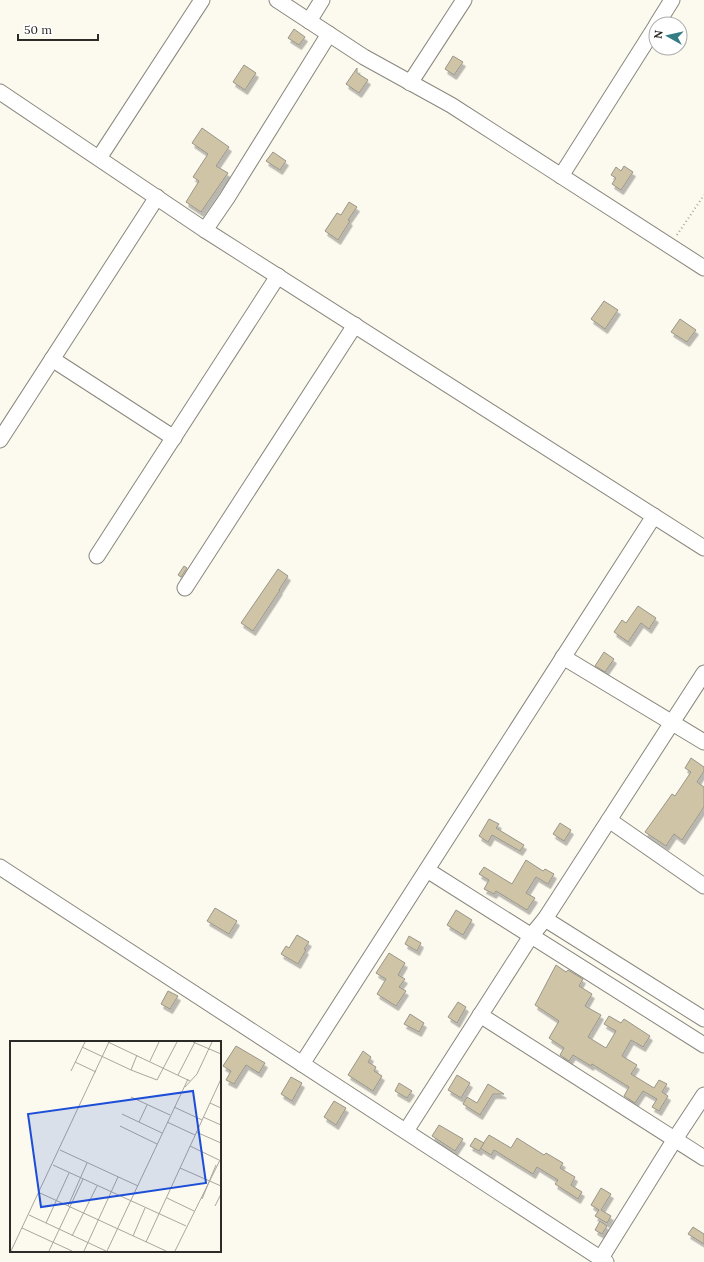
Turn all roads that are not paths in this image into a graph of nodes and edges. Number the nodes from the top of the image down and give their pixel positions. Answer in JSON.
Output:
{"nodes":[{"id":1,"x":202,"y":0,"type":"edge"},
{"id":2,"x":277,"y":0,"type":"edge"},
{"id":3,"x":322,"y":0,"type":"edge"},
{"id":4,"x":464,"y":0,"type":"edge"},
{"id":5,"x":672,"y":0,"type":"edge"},
{"id":6,"x":662,"y":16,"type":"edge"},
{"id":7,"x":309,"y":21,"type":"junction"},
{"id":8,"x":329,"y":34,"type":"junction"},
{"id":9,"x":648,"y":39,"type":"edge"},
{"id":10,"x":410,"y":83,"type":"junction"},
{"id":11,"x":0,"y":92,"type":"edge"},
{"id":12,"x":99,"y":158,"type":"junction"},
{"id":13,"x":562,"y":176,"type":"junction"},
{"id":14,"x":157,"y":197,"type":"junction"},
{"id":15,"x":205,"y":230,"type":"junction"},
{"id":16,"x":704,"y":268,"type":"edge"},
{"id":17,"x":278,"y":276,"type":"junction"},
{"id":18,"x":355,"y":325,"type":"junction"},
{"id":19,"x":52,"y":359,"type":"junction"},
{"id":20,"x":174,"y":438,"type":"junction"},
{"id":21,"x":0,"y":440,"type":"edge"},
{"id":22,"x":654,"y":516,"type":"junction"},
{"id":23,"x":704,"y":548,"type":"edge"},
{"id":24,"x":97,"y":556,"type":"dead end"},
{"id":25,"x":185,"y":588,"type":"dead end"},
{"id":26,"x":563,"y":657,"type":"junction"},
{"id":27,"x":704,"y":673,"type":"edge"},
{"id":28,"x":672,"y":722,"type":"junction"},
{"id":29,"x":704,"y":742,"type":"edge"},
{"id":30,"x":609,"y":820,"type":"junction"},
{"id":31,"x":0,"y":867,"type":"edge"},
{"id":32,"x":427,"y":870,"type":"junction"},
{"id":33,"x":704,"y":886,"type":"edge"},
{"id":34,"x":545,"y":919,"type":"junction"},
{"id":35,"x":531,"y":936,"type":"junction"},
{"id":36,"x":480,"y":1015,"type":"junction"},
{"id":37,"x":704,"y":1019,"type":"edge"},
{"id":38,"x":704,"y":1046,"type":"edge"},
{"id":39,"x":302,"y":1064,"type":"junction"},
{"id":40,"x":704,"y":1095,"type":"edge"},
{"id":41,"x":406,"y":1131,"type":"junction"},
{"id":42,"x":674,"y":1139,"type":"junction"},
{"id":43,"x":704,"y":1158,"type":"edge"},
{"id":44,"x":604,"y":1260,"type":"edge"}],
"edges":[{"from":1,"to":12,"type":"street"},
{"from":2,"to":7,"type":"street"},
{"from":3,"to":7,"type":"street"},
{"from":4,"to":10,"type":"street"},
{"from":5,"to":6,"type":"street"},
{"from":7,"to":8,"type":"street"},
{"from":8,"to":10,"type":"street"},
{"from":8,"to":15,"type":"street"},
{"from":9,"to":13,"type":"street"},
{"from":10,"to":13,"type":"street"},
{"from":11,"to":12,"type":"street"},
{"from":12,"to":14,"type":"street"},
{"from":13,"to":16,"type":"street"},
{"from":14,"to":15,"type":"street"},
{"from":14,"to":19,"type":"street"},
{"from":15,"to":17,"type":"street"},
{"from":17,"to":18,"type":"street"},
{"from":17,"to":20,"type":"street"},
{"from":18,"to":22,"type":"street"},
{"from":18,"to":25,"type":"street"},
{"from":19,"to":20,"type":"street"},
{"from":19,"to":21,"type":"street"},
{"from":20,"to":24,"type":"street"},
{"from":22,"to":23,"type":"street"},
{"from":22,"to":26,"type":"street"},
{"from":26,"to":28,"type":"street"},
{"from":26,"to":32,"type":"street"},
{"from":27,"to":28,"type":"street"},
{"from":28,"to":29,"type":"street"},
{"from":28,"to":30,"type":"street"},
{"from":30,"to":33,"type":"street"},
{"from":30,"to":34,"type":"street"},
{"from":31,"to":39,"type":"street"},
{"from":32,"to":35,"type":"street"},
{"from":32,"to":39,"type":"street"},
{"from":34,"to":35,"type":"street"},
{"from":34,"to":37,"type":"street"},
{"from":35,"to":36,"type":"street"},
{"from":35,"to":38,"type":"street"},
{"from":36,"to":41,"type":"street"},
{"from":36,"to":42,"type":"street"},
{"from":39,"to":41,"type":"street"},
{"from":40,"to":42,"type":"street"},
{"from":41,"to":44,"type":"street"},
{"from":42,"to":43,"type":"street"},
{"from":42,"to":44,"type":"street"}]}
